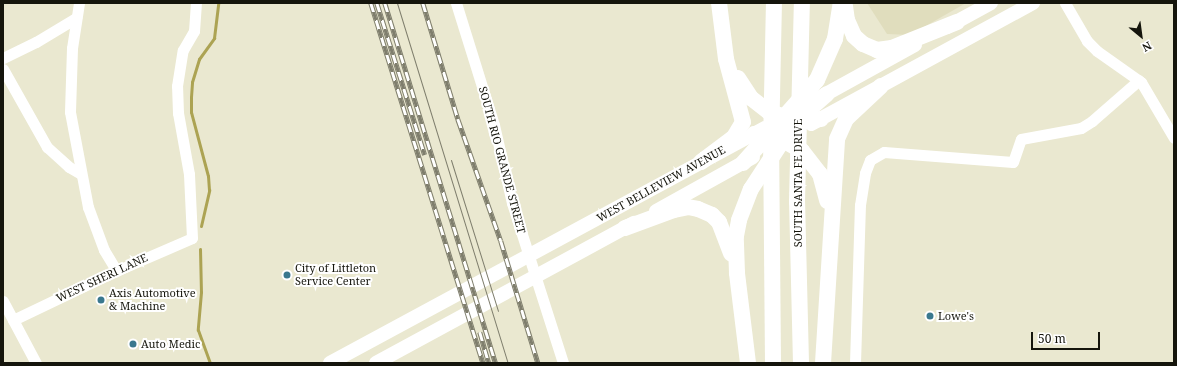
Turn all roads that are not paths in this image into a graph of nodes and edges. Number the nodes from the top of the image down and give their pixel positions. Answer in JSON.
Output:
{"nodes":[{"id":1,"x":79,"y":3,"type":"edge"},
{"id":2,"x":196,"y":3,"type":"edge"},
{"id":3,"x":456,"y":3,"type":"edge"},
{"id":4,"x":720,"y":3,"type":"edge"},
{"id":5,"x":774,"y":3,"type":"edge"},
{"id":6,"x":802,"y":3,"type":"edge"},
{"id":7,"x":841,"y":3,"type":"edge"},
{"id":8,"x":845,"y":3,"type":"edge"},
{"id":9,"x":991,"y":3,"type":"edge"},
{"id":10,"x":1033,"y":3,"type":"edge"},
{"id":11,"x":1065,"y":3,"type":"edge"},
{"id":12,"x":76,"y":18,"type":"junction"},
{"id":13,"x":957,"y":22,"type":"junction"},
{"id":14,"x":3,"y":58,"type":"edge"},
{"id":15,"x":3,"y":68,"type":"edge"},
{"id":16,"x":1139,"y":80,"type":"junction"},
{"id":17,"x":881,"y":86,"type":"junction"},
{"id":18,"x":827,"y":94,"type":"joint"},
{"id":19,"x":792,"y":119,"type":"junction"},
{"id":20,"x":821,"y":119,"type":"junction"},
{"id":21,"x":754,"y":134,"type":"junction"},
{"id":22,"x":776,"y":138,"type":"junction"},
{"id":23,"x":1174,"y":138,"type":"edge"},
{"id":24,"x":701,"y":162,"type":"junction"},
{"id":25,"x":743,"y":163,"type":"joint"},
{"id":26,"x":81,"y":174,"type":"junction"},
{"id":27,"x":625,"y":228,"type":"junction"},
{"id":28,"x":829,"y":239,"type":"junction"},
{"id":29,"x":116,"y":270,"type":"junction"},
{"id":30,"x":737,"y":272,"type":"junction"},
{"id":31,"x":3,"y":301,"type":"edge"},
{"id":32,"x":13,"y":320,"type":"junction"},
{"id":33,"x":36,"y":363,"type":"edge"},
{"id":34,"x":330,"y":363,"type":"edge"},
{"id":35,"x":376,"y":363,"type":"edge"},
{"id":36,"x":563,"y":363,"type":"edge"},
{"id":37,"x":748,"y":363,"type":"edge"},
{"id":38,"x":773,"y":363,"type":"edge"},
{"id":39,"x":801,"y":363,"type":"edge"},
{"id":40,"x":823,"y":363,"type":"edge"},
{"id":41,"x":855,"y":363,"type":"edge"}],
"edges":[{"from":1,"to":12,"type":"street"},
{"from":2,"to":29,"type":"street","name":"WEST SHERI LANE"},
{"from":3,"to":36,"type":"street","name":"SOUTH RIO GRANDE STREET"},
{"from":4,"to":19,"type":"highway"},
{"from":4,"to":24,"type":"highway"},
{"from":5,"to":38,"type":"highway"},
{"from":6,"to":39,"type":"highway","name":"SOUTH SANTA FE DRIVE"},
{"from":7,"to":19,"type":"highway"},
{"from":8,"to":13,"type":"highway"},
{"from":9,"to":13,"type":"main road"},
{"from":10,"to":17,"type":"main road"},
{"from":11,"to":16,"type":"street"},
{"from":12,"to":14,"type":"street"},
{"from":12,"to":26,"type":"street"},
{"from":13,"to":18,"type":"main road"},
{"from":15,"to":26,"type":"street"},
{"from":16,"to":23,"type":"street"},
{"from":16,"to":41,"type":"street"},
{"from":17,"to":20,"type":"main road"},
{"from":17,"to":28,"type":"highway"},
{"from":18,"to":19,"type":"highway"},
{"from":19,"to":20,"type":"highway"},
{"from":19,"to":21,"type":"main road","name":"WEST BELLEVIEW AVENUE"},
{"from":19,"to":22,"type":"highway"},
{"from":20,"to":22,"type":"main road"},
{"from":21,"to":22,"type":"highway"},
{"from":21,"to":24,"type":"main road","name":"WEST BELLEVIEW AVENUE"},
{"from":22,"to":25,"type":"highway"},
{"from":22,"to":28,"type":"highway"},
{"from":22,"to":30,"type":"highway"},
{"from":24,"to":34,"type":"main road","name":"WEST BELLEVIEW AVENUE"},
{"from":25,"to":27,"type":"main road","name":"WEST BELLEVIEW AVENUE"},
{"from":26,"to":29,"type":"street"},
{"from":27,"to":30,"type":"highway"},
{"from":27,"to":35,"type":"main road","name":"WEST BELLEVIEW AVENUE"},
{"from":28,"to":40,"type":"highway"},
{"from":29,"to":32,"type":"street","name":"WEST SHERI LANE"},
{"from":30,"to":37,"type":"highway"},
{"from":31,"to":32,"type":"street"},
{"from":32,"to":33,"type":"street"}]}
